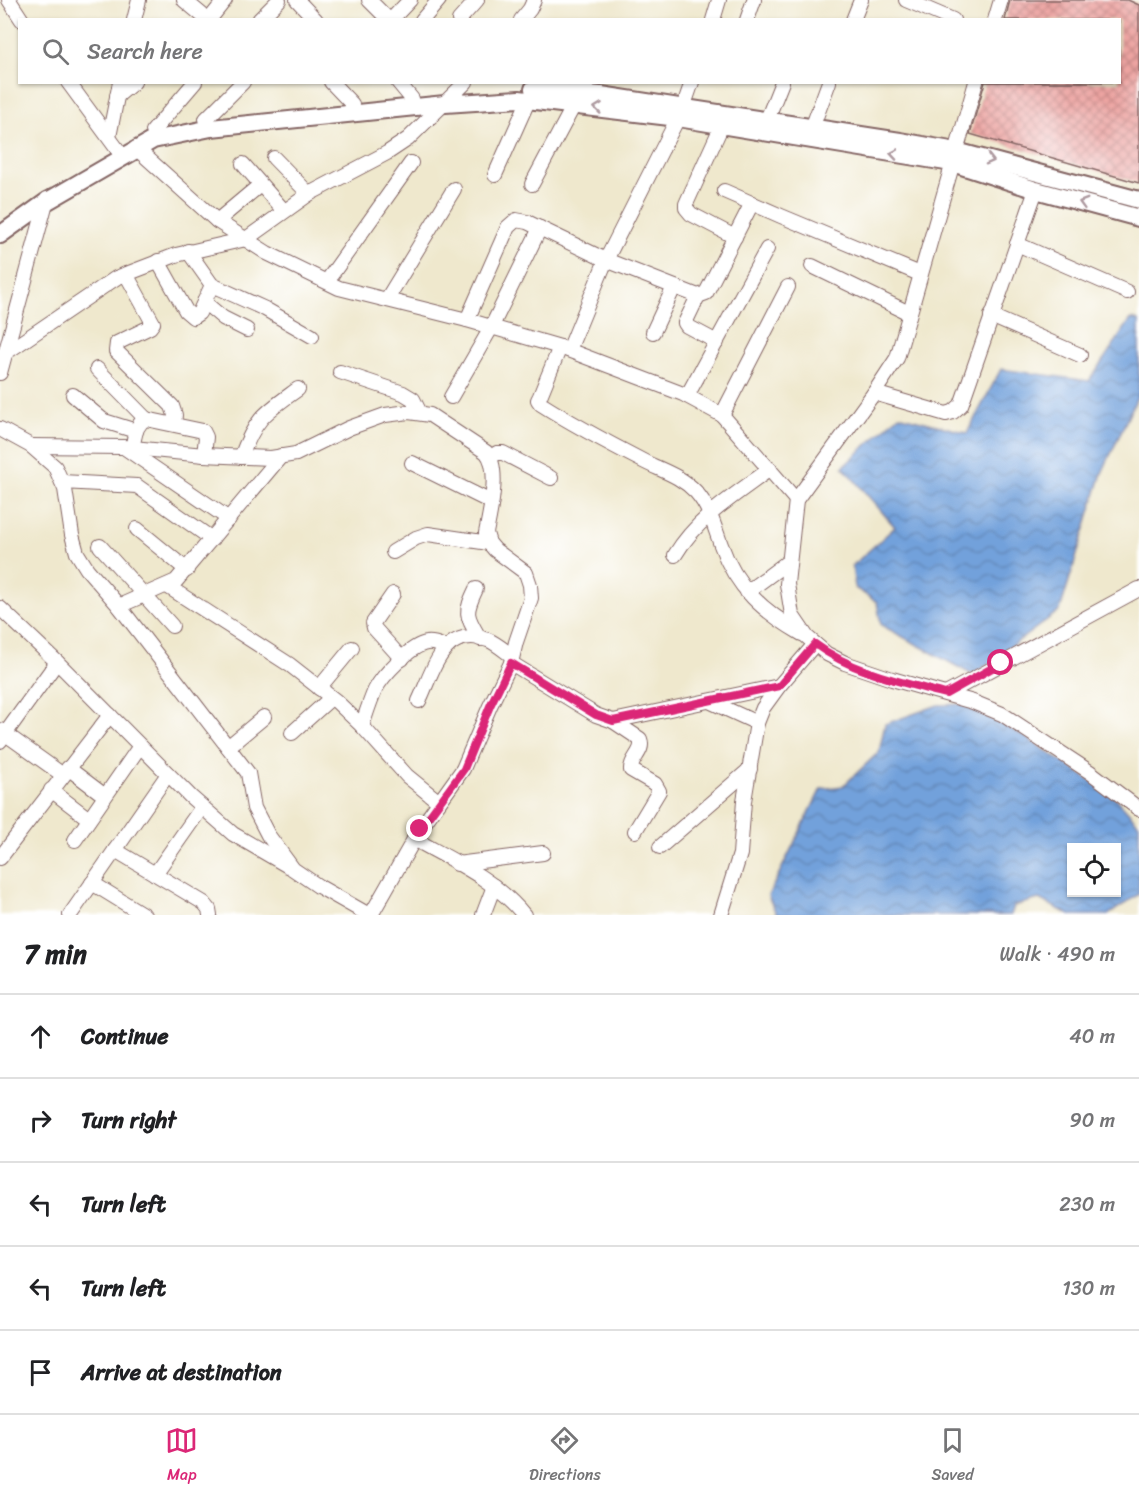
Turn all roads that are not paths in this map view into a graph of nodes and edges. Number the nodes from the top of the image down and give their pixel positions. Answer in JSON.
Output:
{"nodes":[{"id":1,"x":139,"y":0,"type":"edge"},
{"id":2,"x":184,"y":0,"type":"edge"},
{"id":3,"x":225,"y":0,"type":"edge"},
{"id":4,"x":279,"y":0,"type":"edge"},
{"id":5,"x":297,"y":0,"type":"edge"},
{"id":6,"x":370,"y":0,"type":"edge"},
{"id":7,"x":410,"y":0,"type":"edge"},
{"id":8,"x":439,"y":0,"type":"edge"},
{"id":9,"x":477,"y":0,"type":"edge"},
{"id":10,"x":534,"y":0,"type":"edge"},
{"id":11,"x":719,"y":0,"type":"edge"},
{"id":12,"x":754,"y":0,"type":"edge"},
{"id":13,"x":861,"y":0,"type":"edge"},
{"id":14,"x":906,"y":0,"type":"edge"},
{"id":15,"x":1001,"y":0,"type":"edge"},
{"id":16,"x":12,"y":1,"type":"edge"},
{"id":17,"x":206,"y":17,"type":"edge"},
{"id":18,"x":266,"y":17,"type":"edge"},
{"id":19,"x":21,"y":18,"type":"edge"},
{"id":20,"x":135,"y":18,"type":"edge"},
{"id":21,"x":314,"y":18,"type":"edge"},
{"id":22,"x":388,"y":18,"type":"edge"},
{"id":23,"x":392,"y":18,"type":"edge"},
{"id":24,"x":424,"y":18,"type":"edge"},
{"id":25,"x":461,"y":18,"type":"edge"},
{"id":26,"x":523,"y":18,"type":"edge"},
{"id":27,"x":714,"y":18,"type":"edge"},
{"id":28,"x":748,"y":18,"type":"edge"},
{"id":29,"x":854,"y":18,"type":"edge"},
{"id":30,"x":949,"y":18,"type":"edge"},
{"id":31,"x":996,"y":18,"type":"edge"},
{"id":32,"x":70,"y":84,"type":"edge"},
{"id":33,"x":193,"y":84,"type":"edge"},
{"id":34,"x":241,"y":84,"type":"edge"},
{"id":35,"x":333,"y":84,"type":"edge"},
{"id":36,"x":400,"y":84,"type":"edge"},
{"id":37,"x":691,"y":84,"type":"edge"},
{"id":38,"x":781,"y":84,"type":"edge"},
{"id":39,"x":828,"y":84,"type":"edge"},
{"id":40,"x":975,"y":84,"type":"edge"},
{"id":41,"x":119,"y":89,"type":"edge"},
{"id":42,"x":456,"y":94,"type":"edge"},
{"id":43,"x":412,"y":99,"type":"junction"},
{"id":44,"x":529,"y":99,"type":"junction"},
{"id":45,"x":352,"y":104,"type":"junction"},
{"id":46,"x":574,"y":105,"type":"junction"},
{"id":47,"x":681,"y":113,"type":"junction"},
{"id":48,"x":206,"y":119,"type":"junction"},
{"id":49,"x":766,"y":122,"type":"junction"},
{"id":50,"x":722,"y":125,"type":"junction"},
{"id":51,"x":812,"y":128,"type":"junction"},
{"id":52,"x":153,"y":131,"type":"junction"},
{"id":53,"x":121,"y":148,"type":"junction"},
{"id":54,"x":954,"y":157,"type":"junction"},
{"id":55,"x":274,"y":158,"type":"dead end"},
{"id":56,"x":411,"y":163,"type":"dead end"},
{"id":57,"x":243,"y":164,"type":"dead end"},
{"id":58,"x":495,"y":175,"type":"dead end"},
{"id":59,"x":532,"y":184,"type":"dead end"},
{"id":60,"x":261,"y":185,"type":"junction"},
{"id":61,"x":454,"y":189,"type":"dead end"},
{"id":62,"x":1036,"y":190,"type":"junction"},
{"id":63,"x":724,"y":191,"type":"dead end"},
{"id":64,"x":309,"y":194,"type":"junction"},
{"id":65,"x":48,"y":197,"type":"junction"},
{"id":66,"x":1139,"y":200,"type":"edge"},
{"id":67,"x":752,"y":203,"type":"junction"},
{"id":68,"x":284,"y":211,"type":"junction"},
{"id":69,"x":1139,"y":218,"type":"edge"},
{"id":70,"x":217,"y":221,"type":"junction"},
{"id":71,"x":0,"y":223,"type":"edge"},
{"id":72,"x":540,"y":228,"type":"junction"},
{"id":73,"x":0,"y":235,"type":"edge"},
{"id":74,"x":735,"y":237,"type":"junction"},
{"id":75,"x":246,"y":239,"type":"junction"},
{"id":76,"x":1017,"y":244,"type":"junction"},
{"id":77,"x":767,"y":249,"type":"dead end"},
{"id":78,"x":188,"y":251,"type":"junction"},
{"id":79,"x":606,"y":260,"type":"junction"},
{"id":80,"x":158,"y":261,"type":"junction"},
{"id":81,"x":812,"y":266,"type":"dead end"},
{"id":82,"x":126,"y":274,"type":"junction"},
{"id":83,"x":920,"y":274,"type":"junction"},
{"id":84,"x":327,"y":281,"type":"junction"},
{"id":85,"x":212,"y":285,"type":"junction"},
{"id":86,"x":788,"y":287,"type":"dead end"},
{"id":87,"x":674,"y":288,"type":"junction"},
{"id":88,"x":1127,"y":292,"type":"dead end"},
{"id":89,"x":698,"y":296,"type":"junction"},
{"id":90,"x":387,"y":299,"type":"junction"},
{"id":91,"x":204,"y":302,"type":"junction"},
{"id":92,"x":909,"y":313,"type":"junction"},
{"id":93,"x":991,"y":316,"type":"junction"},
{"id":94,"x":467,"y":320,"type":"junction"},
{"id":95,"x":491,"y":328,"type":"junction"},
{"id":96,"x":247,"y":330,"type":"dead end"},
{"id":97,"x":653,"y":332,"type":"dead end"},
{"id":98,"x":312,"y":336,"type":"dead end"},
{"id":99,"x":717,"y":342,"type":"junction"},
{"id":100,"x":564,"y":349,"type":"junction"},
{"id":101,"x":4,"y":354,"type":"junction"},
{"id":102,"x":1080,"y":355,"type":"dead end"},
{"id":103,"x":98,"y":369,"type":"dead end"},
{"id":104,"x":340,"y":372,"type":"dead end"},
{"id":105,"x":0,"y":373,"type":"edge"},
{"id":106,"x":298,"y":389,"type":"dead end"},
{"id":107,"x":874,"y":393,"type":"junction"},
{"id":108,"x":73,"y":395,"type":"dead end"},
{"id":109,"x":687,"y":396,"type":"junction"},
{"id":110,"x":451,"y":397,"type":"dead end"},
{"id":111,"x":420,"y":413,"type":"junction"},
{"id":112,"x":722,"y":415,"type":"junction"},
{"id":113,"x":146,"y":419,"type":"junction"},
{"id":114,"x":174,"y":424,"type":"junction"},
{"id":115,"x":0,"y":429,"type":"edge"},
{"id":116,"x":136,"y":431,"type":"junction"},
{"id":117,"x":31,"y":446,"type":"junction"},
{"id":118,"x":128,"y":447,"type":"junction"},
{"id":119,"x":204,"y":455,"type":"junction"},
{"id":120,"x":281,"y":456,"type":"junction"},
{"id":121,"x":241,"y":457,"type":"junction"},
{"id":122,"x":491,"y":457,"type":"junction"},
{"id":123,"x":412,"y":463,"type":"dead end"},
{"id":124,"x":770,"y":469,"type":"junction"},
{"id":125,"x":551,"y":478,"type":"dead end"},
{"id":126,"x":62,"y":482,"type":"junction"},
{"id":127,"x":796,"y":500,"type":"junction"},
{"id":128,"x":491,"y":502,"type":"junction"},
{"id":129,"x":710,"y":513,"type":"junction"},
{"id":130,"x":229,"y":519,"type":"junction"},
{"id":131,"x":137,"y":529,"type":"dead end"},
{"id":132,"x":212,"y":539,"type":"junction"},
{"id":133,"x":489,"y":543,"type":"junction"},
{"id":134,"x":100,"y":546,"type":"dead end"},
{"id":135,"x":393,"y":552,"type":"dead end"},
{"id":136,"x":675,"y":555,"type":"dead end"},
{"id":137,"x":789,"y":561,"type":"junction"},
{"id":138,"x":187,"y":570,"type":"junction"},
{"id":139,"x":167,"y":586,"type":"junction"},
{"id":140,"x":476,"y":589,"type":"dead end"},
{"id":141,"x":1139,"y":589,"type":"edge"},
{"id":142,"x":747,"y":592,"type":"junction"},
{"id":143,"x":393,"y":594,"type":"dead end"},
{"id":144,"x":143,"y":596,"type":"junction"},
{"id":145,"x":119,"y":606,"type":"junction"},
{"id":146,"x":0,"y":608,"type":"edge"},
{"id":147,"x":172,"y":626,"type":"dead end"},
{"id":148,"x":480,"y":639,"type":"junction"},
{"id":149,"x":811,"y":641,"type":"junction"},
{"id":150,"x":445,"y":647,"type":"junction"},
{"id":151,"x":352,"y":648,"type":"dead end"},
{"id":152,"x":402,"y":659,"type":"junction"},
{"id":153,"x":512,"y":660,"type":"junction"},
{"id":154,"x":57,"y":662,"type":"junction"},
{"id":155,"x":779,"y":686,"type":"junction"},
{"id":156,"x":319,"y":688,"type":"junction"},
{"id":157,"x":946,"y":694,"type":"junction"},
{"id":158,"x":331,"y":698,"type":"junction"},
{"id":159,"x":419,"y":701,"type":"dead end"},
{"id":160,"x":709,"y":701,"type":"junction"},
{"id":161,"x":110,"y":715,"type":"junction"},
{"id":162,"x":264,"y":717,"type":"dead end"},
{"id":163,"x":613,"y":721,"type":"junction"},
{"id":164,"x":757,"y":723,"type":"junction"},
{"id":165,"x":362,"y":726,"type":"junction"},
{"id":166,"x":292,"y":733,"type":"dead end"},
{"id":167,"x":2,"y":735,"type":"edge"},
{"id":168,"x":140,"y":746,"type":"junction"},
{"id":169,"x":228,"y":747,"type":"junction"},
{"id":170,"x":750,"y":769,"type":"junction"},
{"id":171,"x":66,"y":772,"type":"junction"},
{"id":172,"x":168,"y":774,"type":"junction"},
{"id":173,"x":51,"y":790,"type":"junction"},
{"id":174,"x":105,"y":796,"type":"junction"},
{"id":175,"x":440,"y":802,"type":"junction"},
{"id":176,"x":202,"y":807,"type":"junction"},
{"id":177,"x":1139,"y":809,"type":"edge"},
{"id":178,"x":89,"y":819,"type":"junction"},
{"id":179,"x":635,"y":831,"type":"dead end"},
{"id":180,"x":414,"y":839,"type":"junction"},
{"id":181,"x":75,"y":840,"type":"dead end"},
{"id":182,"x":660,"y":847,"type":"dead end"},
{"id":183,"x":115,"y":850,"type":"junction"},
{"id":184,"x":543,"y":853,"type":"dead end"},
{"id":185,"x":0,"y":858,"type":"edge"},
{"id":186,"x":457,"y":864,"type":"junction"},
{"id":187,"x":293,"y":869,"type":"junction"},
{"id":188,"x":155,"y":874,"type":"junction"},
{"id":189,"x":92,"y":883,"type":"junction"},
{"id":190,"x":494,"y":886,"type":"junction"},
{"id":191,"x":72,"y":914,"type":"edge"},
{"id":192,"x":144,"y":915,"type":"edge"},
{"id":193,"x":210,"y":915,"type":"edge"},
{"id":194,"x":370,"y":915,"type":"edge"},
{"id":195,"x":483,"y":915,"type":"edge"},
{"id":196,"x":524,"y":915,"type":"edge"},
{"id":197,"x":721,"y":915,"type":"edge"}],
"edges":[{"from":1,"to":20,"type":"street"},
{"from":2,"to":17,"type":"street"},
{"from":3,"to":17,"type":"street"},
{"from":4,"to":18,"type":"street"},
{"from":5,"to":21,"type":"street"},
{"from":6,"to":22,"type":"street"},
{"from":7,"to":23,"type":"street"},
{"from":8,"to":24,"type":"street"},
{"from":9,"to":25,"type":"street"},
{"from":10,"to":26,"type":"street"},
{"from":11,"to":27,"type":"street"},
{"from":12,"to":28,"type":"street"},
{"from":13,"to":29,"type":"street"},
{"from":14,"to":30,"type":"street"},
{"from":15,"to":31,"type":"street"},
{"from":16,"to":19,"type":"street"},
{"from":32,"to":53,"type":"street"},
{"from":33,"to":52,"type":"street"},
{"from":34,"to":48,"type":"street"},
{"from":35,"to":45,"type":"street"},
{"from":36,"to":43,"type":"street"},
{"from":37,"to":47,"type":"street"},
{"from":38,"to":49,"type":"street"},
{"from":39,"to":51,"type":"street"},
{"from":40,"to":54,"type":"street"},
{"from":41,"to":53,"type":"street"},
{"from":42,"to":43,"type":"main road"},
{"from":42,"to":44,"type":"main road"},
{"from":42,"to":47,"type":"main road"},
{"from":42,"to":53,"type":"main road"},
{"from":42,"to":64,"type":"street"},
{"from":43,"to":45,"type":"main road"},
{"from":44,"to":46,"type":"main road"},
{"from":44,"to":58,"type":"street"},
{"from":45,"to":48,"type":"main road"},
{"from":47,"to":46,"type":"main road","one_way":true},
{"from":46,"to":59,"type":"street"},
{"from":47,"to":49,"type":"main road"},
{"from":47,"to":50,"type":"main road"},
{"from":47,"to":79,"type":"street"},
{"from":48,"to":52,"type":"main road"},
{"from":49,"to":51,"type":"main road"},
{"from":54,"to":50,"type":"main road","one_way":true},
{"from":50,"to":74,"type":"street"},
{"from":51,"to":54,"type":"main road"},
{"from":52,"to":53,"type":"main road"},
{"from":53,"to":65,"type":"main road"},
{"from":53,"to":70,"type":"street"},
{"from":54,"to":62,"type":"main road"},
{"from":54,"to":66,"type":"main road","one_way":true},
{"from":54,"to":83,"type":"street"},
{"from":55,"to":64,"type":"street"},
{"from":56,"to":84,"type":"street"},
{"from":57,"to":60,"type":"street"},
{"from":60,"to":68,"type":"street"},
{"from":60,"to":70,"type":"street"},
{"from":61,"to":90,"type":"street"},
{"from":69,"to":62,"type":"main road","one_way":true},
{"from":62,"to":76,"type":"street"},
{"from":63,"to":67,"type":"street"},
{"from":64,"to":68,"type":"street"},
{"from":65,"to":71,"type":"main road"},
{"from":65,"to":73,"type":"main road"},
{"from":65,"to":101,"type":"street"},
{"from":67,"to":74,"type":"street"},
{"from":67,"to":83,"type":"street"},
{"from":68,"to":75,"type":"street"},
{"from":70,"to":75,"type":"street"},
{"from":72,"to":79,"type":"street"},
{"from":72,"to":94,"type":"street"},
{"from":72,"to":95,"type":"street"},
{"from":74,"to":89,"type":"street"},
{"from":75,"to":78,"type":"street"},
{"from":75,"to":84,"type":"street"},
{"from":76,"to":88,"type":"street"},
{"from":76,"to":93,"type":"street"},
{"from":77,"to":99,"type":"street"},
{"from":78,"to":80,"type":"street"},
{"from":78,"to":85,"type":"street"},
{"from":79,"to":87,"type":"street"},
{"from":79,"to":100,"type":"street"},
{"from":80,"to":82,"type":"street"},
{"from":80,"to":91,"type":"street"},
{"from":81,"to":92,"type":"street"},
{"from":82,"to":101,"type":"street"},
{"from":82,"to":114,"type":"street"},
{"from":83,"to":92,"type":"street"},
{"from":84,"to":90,"type":"street"},
{"from":85,"to":91,"type":"street"},
{"from":85,"to":98,"type":"street"},
{"from":86,"to":112,"type":"street"},
{"from":87,"to":89,"type":"street"},
{"from":87,"to":97,"type":"street"},
{"from":89,"to":99,"type":"street"},
{"from":90,"to":94,"type":"street"},
{"from":91,"to":96,"type":"street"},
{"from":92,"to":107,"type":"street"},
{"from":93,"to":102,"type":"street"},
{"from":93,"to":107,"type":"street"},
{"from":94,"to":95,"type":"street"},
{"from":95,"to":100,"type":"street"},
{"from":95,"to":110,"type":"street"},
{"from":99,"to":109,"type":"street"},
{"from":100,"to":109,"type":"street"},
{"from":100,"to":129,"type":"street"},
{"from":101,"to":105,"type":"street"},
{"from":103,"to":113,"type":"street"},
{"from":104,"to":111,"type":"street"},
{"from":106,"to":121,"type":"street"},
{"from":107,"to":127,"type":"street"},
{"from":108,"to":116,"type":"street"},
{"from":109,"to":112,"type":"street"},
{"from":111,"to":120,"type":"street"},
{"from":111,"to":122,"type":"street"},
{"from":112,"to":124,"type":"street"},
{"from":113,"to":114,"type":"street"},
{"from":113,"to":116,"type":"street"},
{"from":114,"to":119,"type":"street"},
{"from":115,"to":117,"type":"street"},
{"from":116,"to":118,"type":"street"},
{"from":117,"to":118,"type":"street"},
{"from":117,"to":126,"type":"street"},
{"from":118,"to":119,"type":"street"},
{"from":118,"to":130,"type":"street"},
{"from":119,"to":121,"type":"street"},
{"from":120,"to":121,"type":"street"},
{"from":120,"to":130,"type":"street"},
{"from":122,"to":125,"type":"street"},
{"from":122,"to":128,"type":"street"},
{"from":123,"to":128,"type":"street"},
{"from":124,"to":127,"type":"street"},
{"from":124,"to":129,"type":"street"},
{"from":126,"to":132,"type":"street"},
{"from":126,"to":145,"type":"street"},
{"from":127,"to":137,"type":"street"},
{"from":128,"to":133,"type":"street"},
{"from":129,"to":136,"type":"street"},
{"from":129,"to":142,"type":"street"},
{"from":130,"to":132,"type":"street"},
{"from":131,"to":138,"type":"street"},
{"from":132,"to":138,"type":"street"},
{"from":133,"to":135,"type":"street"},
{"from":133,"to":153,"type":"street"},
{"from":134,"to":144,"type":"street"},
{"from":137,"to":142,"type":"street"},
{"from":137,"to":149,"type":"street"},
{"from":138,"to":139,"type":"street"},
{"from":139,"to":144,"type":"street"},
{"from":139,"to":156,"type":"street"},
{"from":140,"to":148,"type":"street"},
{"from":141,"to":157,"type":"street"},
{"from":142,"to":149,"type":"street"},
{"from":143,"to":152,"type":"street"},
{"from":144,"to":145,"type":"street"},
{"from":144,"to":147,"type":"street"},
{"from":145,"to":169,"type":"street"},
{"from":146,"to":154,"type":"street"},
{"from":148,"to":150,"type":"street"},
{"from":148,"to":153,"type":"street"},
{"from":149,"to":155,"type":"street"},
{"from":149,"to":157,"type":"street"},
{"from":150,"to":152,"type":"street"},
{"from":150,"to":159,"type":"street"},
{"from":151,"to":156,"type":"street"},
{"from":152,"to":165,"type":"street"},
{"from":153,"to":163,"type":"street"},
{"from":153,"to":175,"type":"street"},
{"from":154,"to":161,"type":"street"},
{"from":154,"to":167,"type":"street"},
{"from":155,"to":160,"type":"street"},
{"from":155,"to":164,"type":"street"},
{"from":156,"to":158,"type":"street"},
{"from":157,"to":177,"type":"street"},
{"from":158,"to":165,"type":"street"},
{"from":158,"to":166,"type":"street"},
{"from":160,"to":163,"type":"street"},
{"from":160,"to":164,"type":"street"},
{"from":161,"to":168,"type":"street"},
{"from":161,"to":171,"type":"street"},
{"from":162,"to":169,"type":"street"},
{"from":163,"to":179,"type":"street"},
{"from":164,"to":170,"type":"street"},
{"from":165,"to":175,"type":"street"},
{"from":167,"to":171,"type":"street"},
{"from":168,"to":172,"type":"street"},
{"from":168,"to":174,"type":"street"},
{"from":169,"to":187,"type":"street"},
{"from":170,"to":182,"type":"street"},
{"from":170,"to":197,"type":"street"},
{"from":171,"to":173,"type":"street"},
{"from":171,"to":174,"type":"street"},
{"from":172,"to":176,"type":"street"},
{"from":172,"to":183,"type":"street"},
{"from":173,"to":178,"type":"street"},
{"from":173,"to":185,"type":"street"},
{"from":174,"to":178,"type":"street"},
{"from":175,"to":180,"type":"street"},
{"from":176,"to":187,"type":"street"},
{"from":176,"to":188,"type":"street"},
{"from":178,"to":181,"type":"street"},
{"from":180,"to":186,"type":"street"},
{"from":180,"to":194,"type":"street"},
{"from":183,"to":188,"type":"street"},
{"from":183,"to":189,"type":"street"},
{"from":184,"to":186,"type":"street"},
{"from":186,"to":190,"type":"street"},
{"from":187,"to":194,"type":"street"},
{"from":188,"to":193,"type":"street"},
{"from":189,"to":191,"type":"street"},
{"from":189,"to":192,"type":"street"},
{"from":190,"to":195,"type":"street"},
{"from":190,"to":196,"type":"street"}]}
